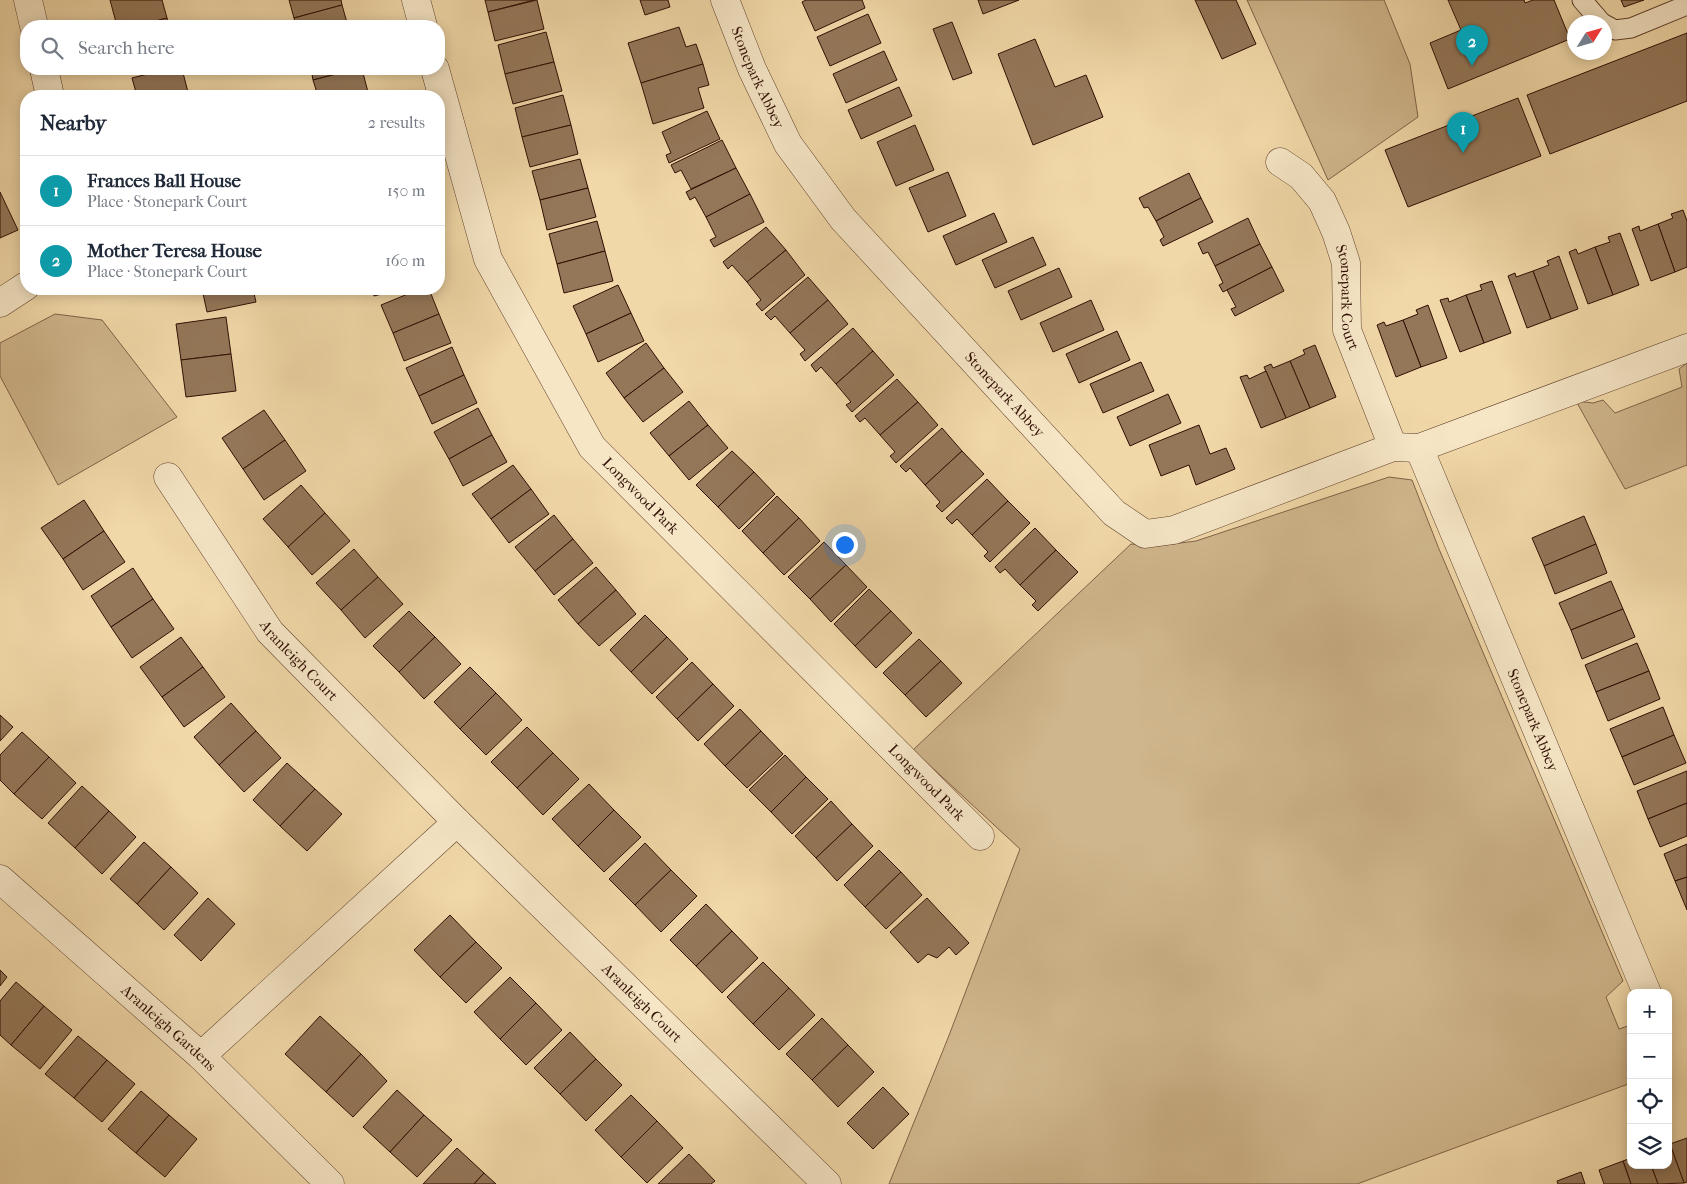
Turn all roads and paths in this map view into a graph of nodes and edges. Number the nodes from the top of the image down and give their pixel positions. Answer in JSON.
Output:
{"nodes":[{"id":1,"x":28,"y":0,"type":"edge"},
{"id":2,"x":416,"y":0,"type":"edge"},
{"id":3,"x":725,"y":0,"type":"edge"},
{"id":4,"x":1582,"y":0,"type":"edge"},
{"id":5,"x":1687,"y":5,"type":"edge"},
{"id":6,"x":1596,"y":15,"type":"edge"},
{"id":7,"x":33,"y":20,"type":"edge"},
{"id":8,"x":421,"y":20,"type":"edge"},
{"id":9,"x":1612,"y":28,"type":"edge"},
{"id":10,"x":45,"y":75,"type":"edge"},
{"id":11,"x":437,"y":75,"type":"edge"},
{"id":12,"x":49,"y":90,"type":"edge"},
{"id":13,"x":441,"y":90,"type":"edge"},
{"id":14,"x":445,"y":105,"type":"edge"},
{"id":15,"x":1280,"y":162,"type":"dead end"},
{"id":16,"x":20,"y":290,"type":"edge"},
{"id":17,"x":0,"y":303,"type":"edge"},
{"id":18,"x":1687,"y":348,"type":"edge"},
{"id":19,"x":1406,"y":447,"type":"junction"},
{"id":20,"x":168,"y":477,"type":"dead end"},
{"id":21,"x":457,"y":822,"type":"junction"},
{"id":22,"x":980,"y":836,"type":"dead end"},
{"id":23,"x":0,"y":879,"type":"edge"},
{"id":24,"x":1645,"y":989,"type":"edge"},
{"id":25,"x":201,"y":1056,"type":"junction"},
{"id":26,"x":330,"y":1184,"type":"edge"},
{"id":27,"x":827,"y":1184,"type":"edge"}],
"edges":[{"from":1,"to":7,"type":"street"},
{"from":2,"to":8,"type":"street"},
{"from":3,"to":19,"type":"street","name":"Stonepark Abbey"},
{"from":4,"to":6,"type":"lane"},
{"from":5,"to":9,"type":"lane"},
{"from":10,"to":12,"type":"street"},
{"from":11,"to":13,"type":"street","name":"Longwood Park"},
{"from":14,"to":22,"type":"street","name":"Longwood Park"},
{"from":15,"to":19,"type":"street","name":"Stonepark Court"},
{"from":16,"to":17,"type":"street"},
{"from":18,"to":19,"type":"street","name":"Stonepark Abbey"},
{"from":19,"to":24,"type":"street","name":"Stonepark Abbey"},
{"from":20,"to":21,"type":"street","name":"Aranleigh Court"},
{"from":21,"to":25,"type":"street"},
{"from":21,"to":27,"type":"street","name":"Aranleigh Court"},
{"from":23,"to":25,"type":"street","name":"Aranleigh Gardens"},
{"from":25,"to":26,"type":"street","name":"Aranleigh Gardens"}]}
